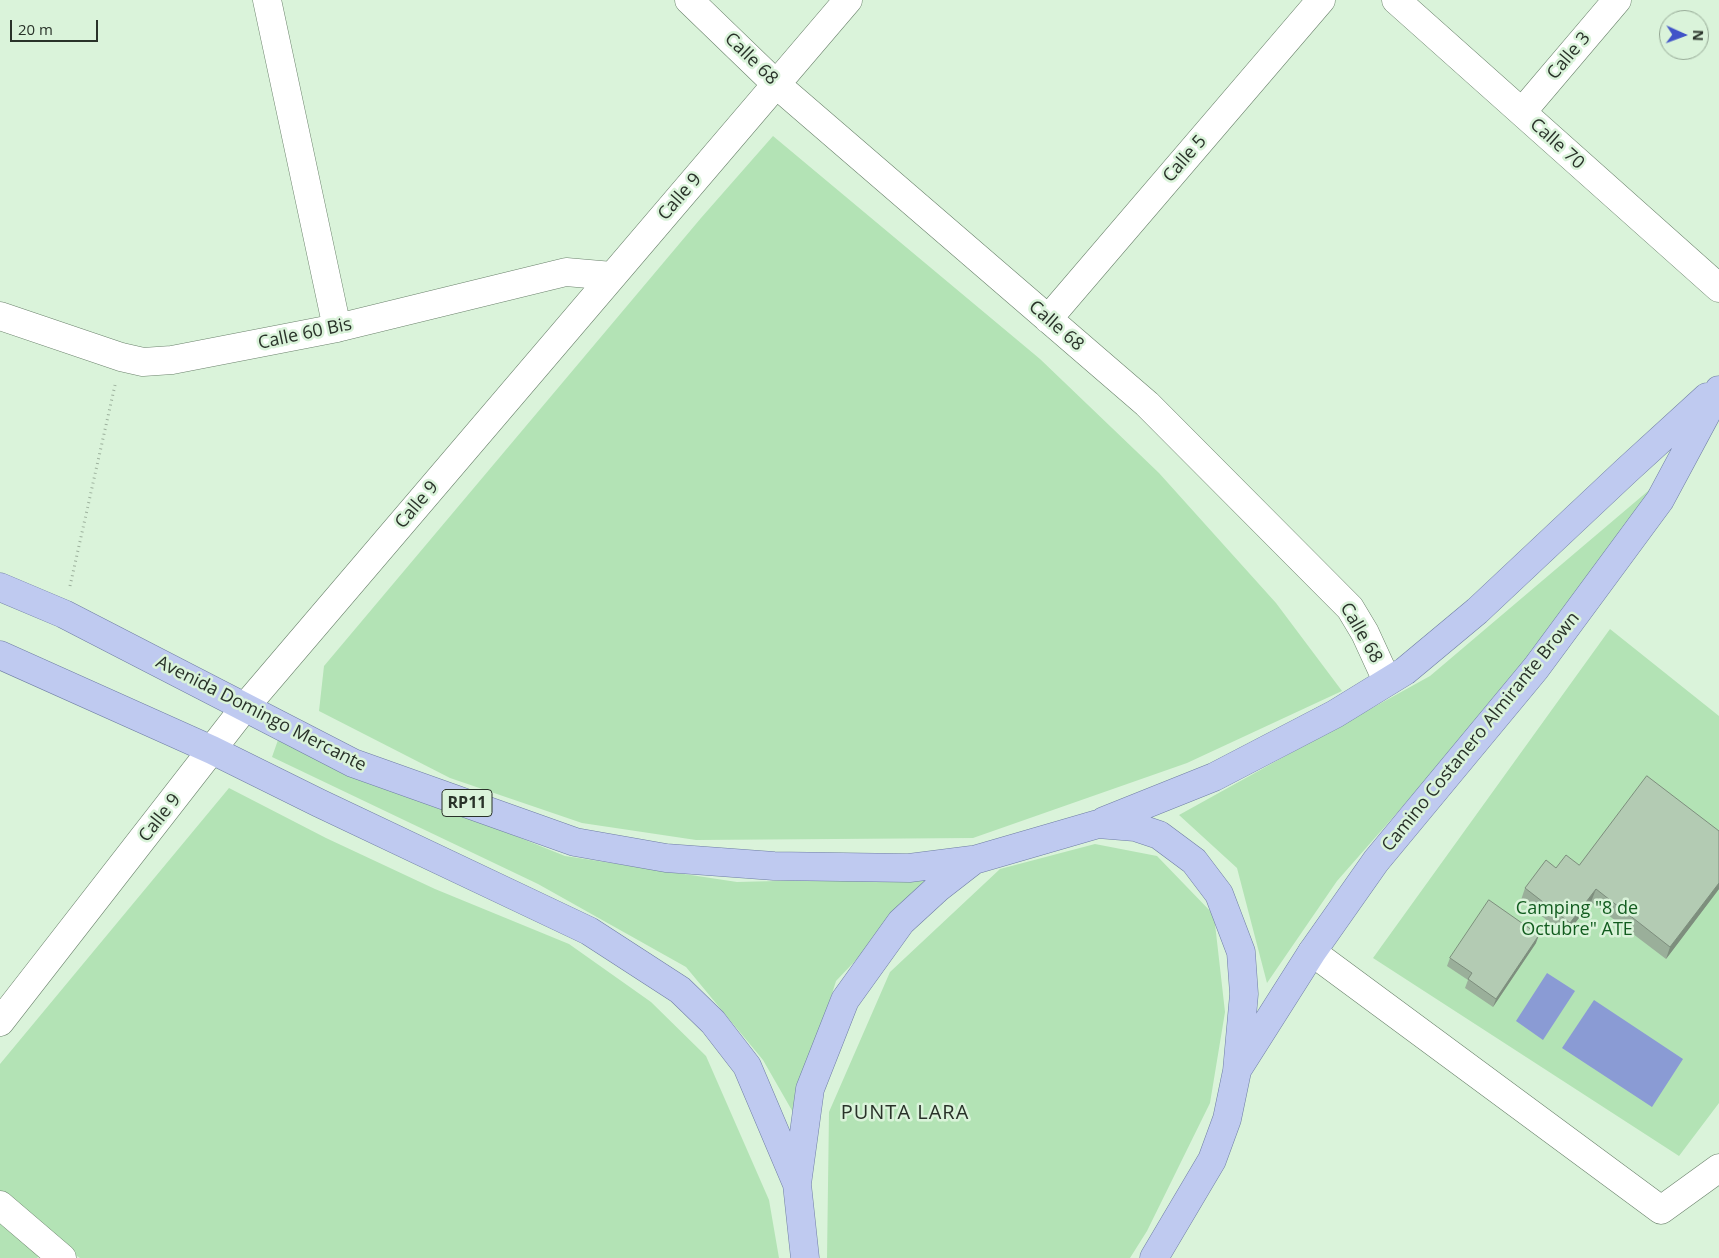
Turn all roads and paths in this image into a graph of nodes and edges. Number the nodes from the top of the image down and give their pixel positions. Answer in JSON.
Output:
{"nodes":[{"id":1,"x":266,"y":0,"type":"edge"},
{"id":2,"x":689,"y":0,"type":"edge"},
{"id":3,"x":848,"y":0,"type":"edge"},
{"id":4,"x":1321,"y":0,"type":"edge"},
{"id":5,"x":1396,"y":0,"type":"edge"},
{"id":6,"x":1617,"y":0,"type":"edge"},
{"id":7,"x":777,"y":85,"type":"junction"},
{"id":8,"x":1522,"y":112,"type":"junction"},
{"id":9,"x":612,"y":276,"type":"junction"},
{"id":10,"x":1719,"y":288,"type":"edge"},
{"id":11,"x":0,"y":316,"type":"edge"},
{"id":12,"x":1048,"y":319,"type":"junction"},
{"id":13,"x":337,"y":328,"type":"junction"},
{"id":14,"x":122,"y":357,"type":"junction"},
{"id":15,"x":1719,"y":388,"type":"edge"},
{"id":16,"x":0,"y":587,"type":"edge"},
{"id":17,"x":64,"y":614,"type":"junction"},
{"id":18,"x":0,"y":655,"type":"edge"},
{"id":19,"x":1388,"y":682,"type":"junction"},
{"id":20,"x":245,"y":707,"type":"junction"},
{"id":21,"x":212,"y":750,"type":"junction"},
{"id":22,"x":1098,"y":824,"type":"junction"},
{"id":23,"x":974,"y":860,"type":"junction"},
{"id":24,"x":1312,"y":952,"type":"junction"},
{"id":25,"x":0,"y":1022,"type":"edge"},
{"id":26,"x":1237,"y":1071,"type":"junction"},
{"id":27,"x":1719,"y":1168,"type":"edge"},
{"id":28,"x":797,"y":1184,"type":"junction"},
{"id":29,"x":0,"y":1205,"type":"edge"},
{"id":30,"x":62,"y":1258,"type":"edge"},
{"id":31,"x":805,"y":1258,"type":"edge"},
{"id":32,"x":1154,"y":1258,"type":"edge"}],
"edges":[{"from":1,"to":13,"type":"street"},
{"from":2,"to":7,"type":"street","name":"Calle 68"},
{"from":3,"to":7,"type":"street","name":"Calle 9"},
{"from":4,"to":12,"type":"street","name":"Calle 5"},
{"from":5,"to":8,"type":"street","name":"Calle 70"},
{"from":6,"to":8,"type":"street","name":"Calle 3"},
{"from":7,"to":9,"type":"street","name":"Calle 9"},
{"from":7,"to":12,"type":"street","name":"Calle 68"},
{"from":8,"to":10,"type":"street","name":"Calle 70"},
{"from":9,"to":13,"type":"street","name":"Calle 60 Bis"},
{"from":9,"to":20,"type":"street","name":"Calle 9"},
{"from":11,"to":14,"type":"street","name":"Calle 60 Bis"},
{"from":12,"to":19,"type":"street","name":"Calle 68"},
{"from":13,"to":14,"type":"street","name":"Calle 60 Bis"},
{"from":14,"to":17,"type":"path"},
{"from":15,"to":19,"type":"main road","name":"Camino Costanero Almirante Brown","number":"RP11"},
{"from":15,"to":24,"type":"main road","name":"Camino Costanero Almirante Brown","number":"RP11"},
{"from":16,"to":17,"type":"main road","name":"Avenida Domingo Mercante","number":"RP11"},
{"from":17,"to":20,"type":"main road","name":"Avenida Domingo Mercante","number":"RP11"},
{"from":18,"to":21,"type":"main road","number":"RP11"},
{"from":19,"to":22,"type":"main road","name":"Camino Costanero Almirante Brown","number":"RP11"},
{"from":20,"to":21,"type":"street","name":"Calle 9"},
{"from":20,"to":23,"type":"main road","name":"Avenida Domingo Mercante","number":"RP11"},
{"from":21,"to":25,"type":"street","name":"Calle 9"},
{"from":21,"to":28,"type":"main road","number":"RP11"},
{"from":22,"to":23,"type":"main road","number":"RP11"},
{"from":22,"to":26,"type":"main road","number":"RP11"},
{"from":23,"to":28,"type":"main road","number":"RP11"},
{"from":24,"to":26,"type":"main road","name":"Camino Costanero Almirante Brown","number":"RP11"},
{"from":24,"to":27,"type":"street"},
{"from":26,"to":32,"type":"main road","number":"RP11"},
{"from":28,"to":31,"type":"main road","number":"RP11"},
{"from":29,"to":30,"type":"street"}]}
